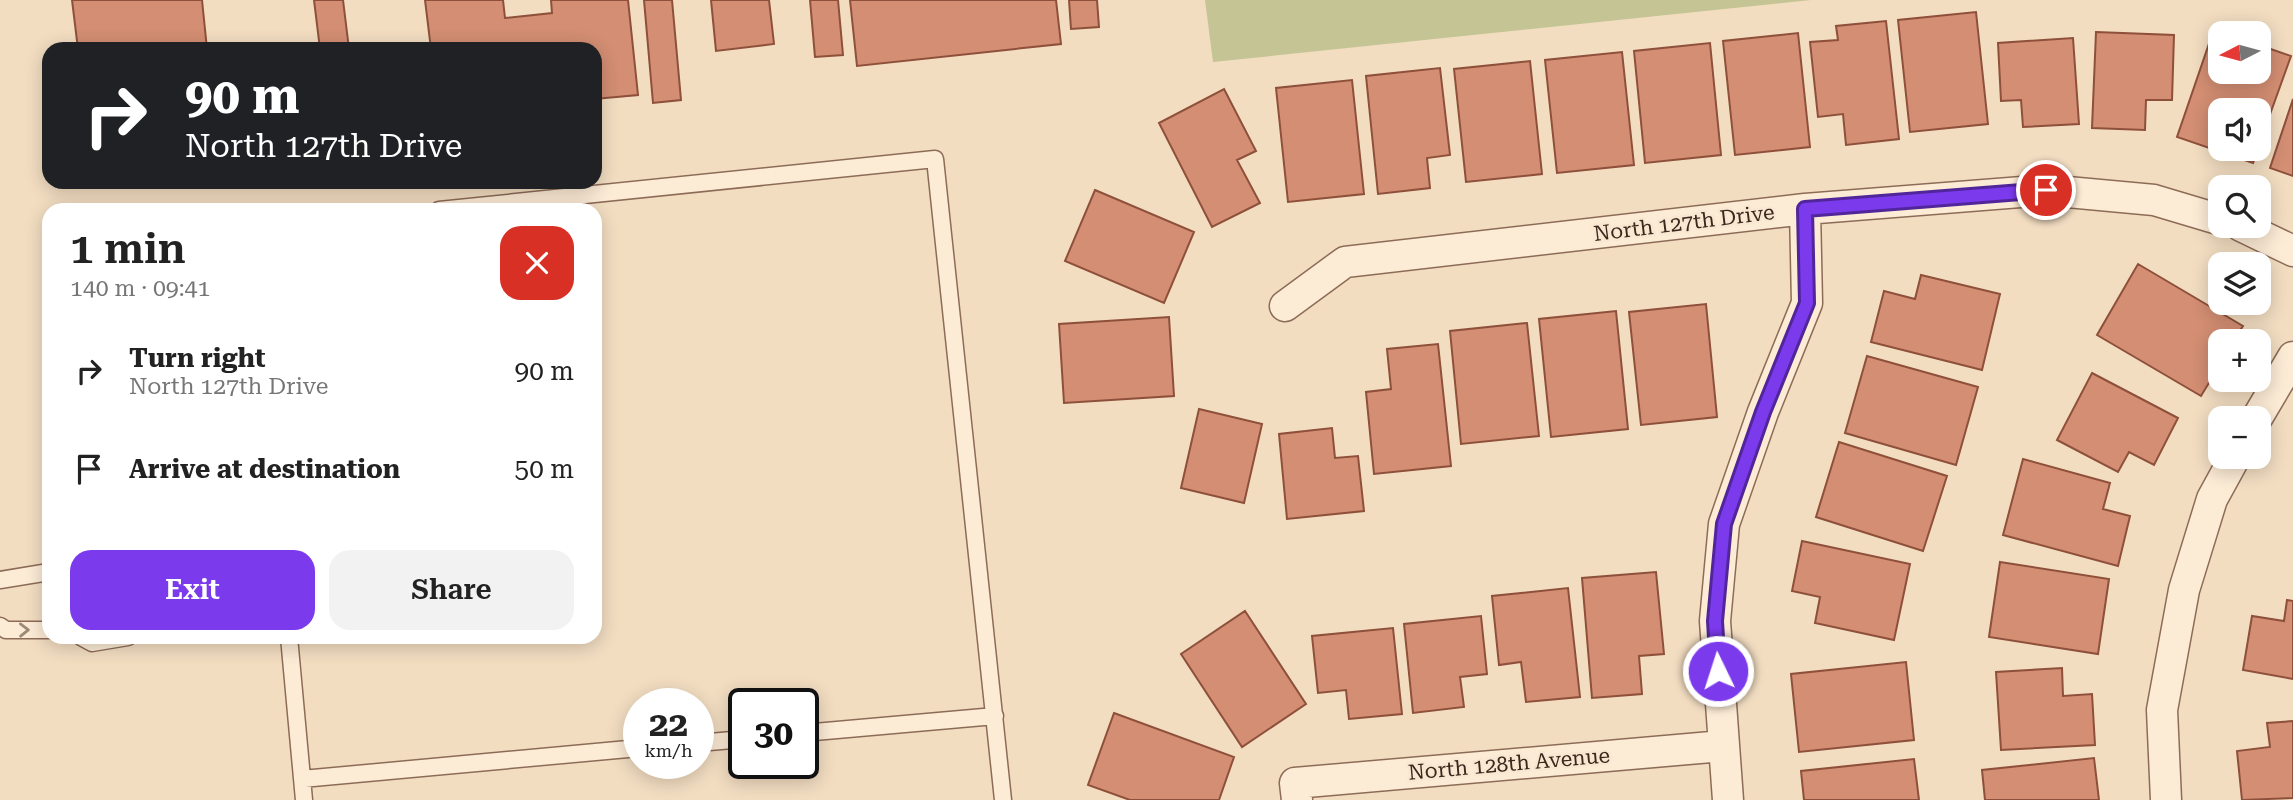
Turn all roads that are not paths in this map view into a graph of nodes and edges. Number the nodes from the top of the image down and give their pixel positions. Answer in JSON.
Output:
{"nodes":[{"id":1,"x":507,"y":203,"type":"edge"},
{"id":2,"x":1805,"y":209,"type":"junction"},
{"id":3,"x":2208,"y":216,"type":"edge"},
{"id":4,"x":2266,"y":238,"type":"edge"},
{"id":5,"x":2293,"y":251,"type":"edge"},
{"id":6,"x":1285,"y":306,"type":"dead end"},
{"id":7,"x":2293,"y":357,"type":"edge"},
{"id":8,"x":2264,"y":406,"type":"edge"},
{"id":9,"x":2228,"y":469,"type":"edge"},
{"id":10,"x":42,"y":573,"type":"edge"},
{"id":11,"x":0,"y":580,"type":"edge"},
{"id":12,"x":0,"y":626,"type":"edge"},
{"id":13,"x":42,"y":630,"type":"edge"},
{"id":14,"x":290,"y":644,"type":"edge"},
{"id":15,"x":995,"y":716,"type":"junction"},
{"id":16,"x":819,"y":732,"type":"edge"},
{"id":17,"x":1723,"y":746,"type":"junction"},
{"id":18,"x":623,"y":749,"type":"edge"},
{"id":19,"x":302,"y":779,"type":"junction"},
{"id":20,"x":1296,"y":791,"type":"edge"},
{"id":21,"x":304,"y":800,"type":"edge"},
{"id":22,"x":1003,"y":800,"type":"edge"},
{"id":23,"x":1728,"y":800,"type":"edge"},
{"id":24,"x":2166,"y":800,"type":"edge"}],
"edges":[{"from":1,"to":15,"type":"lane"},
{"from":2,"to":3,"type":"street","name":"North 127th Drive"},
{"from":2,"to":6,"type":"street","name":"North 127th Drive"},
{"from":2,"to":17,"type":"street"},
{"from":4,"to":5,"type":"street"},
{"from":7,"to":8,"type":"street"},
{"from":9,"to":24,"type":"street"},
{"from":10,"to":11,"type":"lane"},
{"from":12,"to":13,"type":"lane","one_way":true},
{"from":14,"to":19,"type":"lane"},
{"from":15,"to":16,"type":"lane"},
{"from":15,"to":22,"type":"lane"},
{"from":17,"to":20,"type":"street","name":"North 128th Avenue"},
{"from":17,"to":23,"type":"street"},
{"from":18,"to":19,"type":"lane"},
{"from":19,"to":21,"type":"lane"}]}
